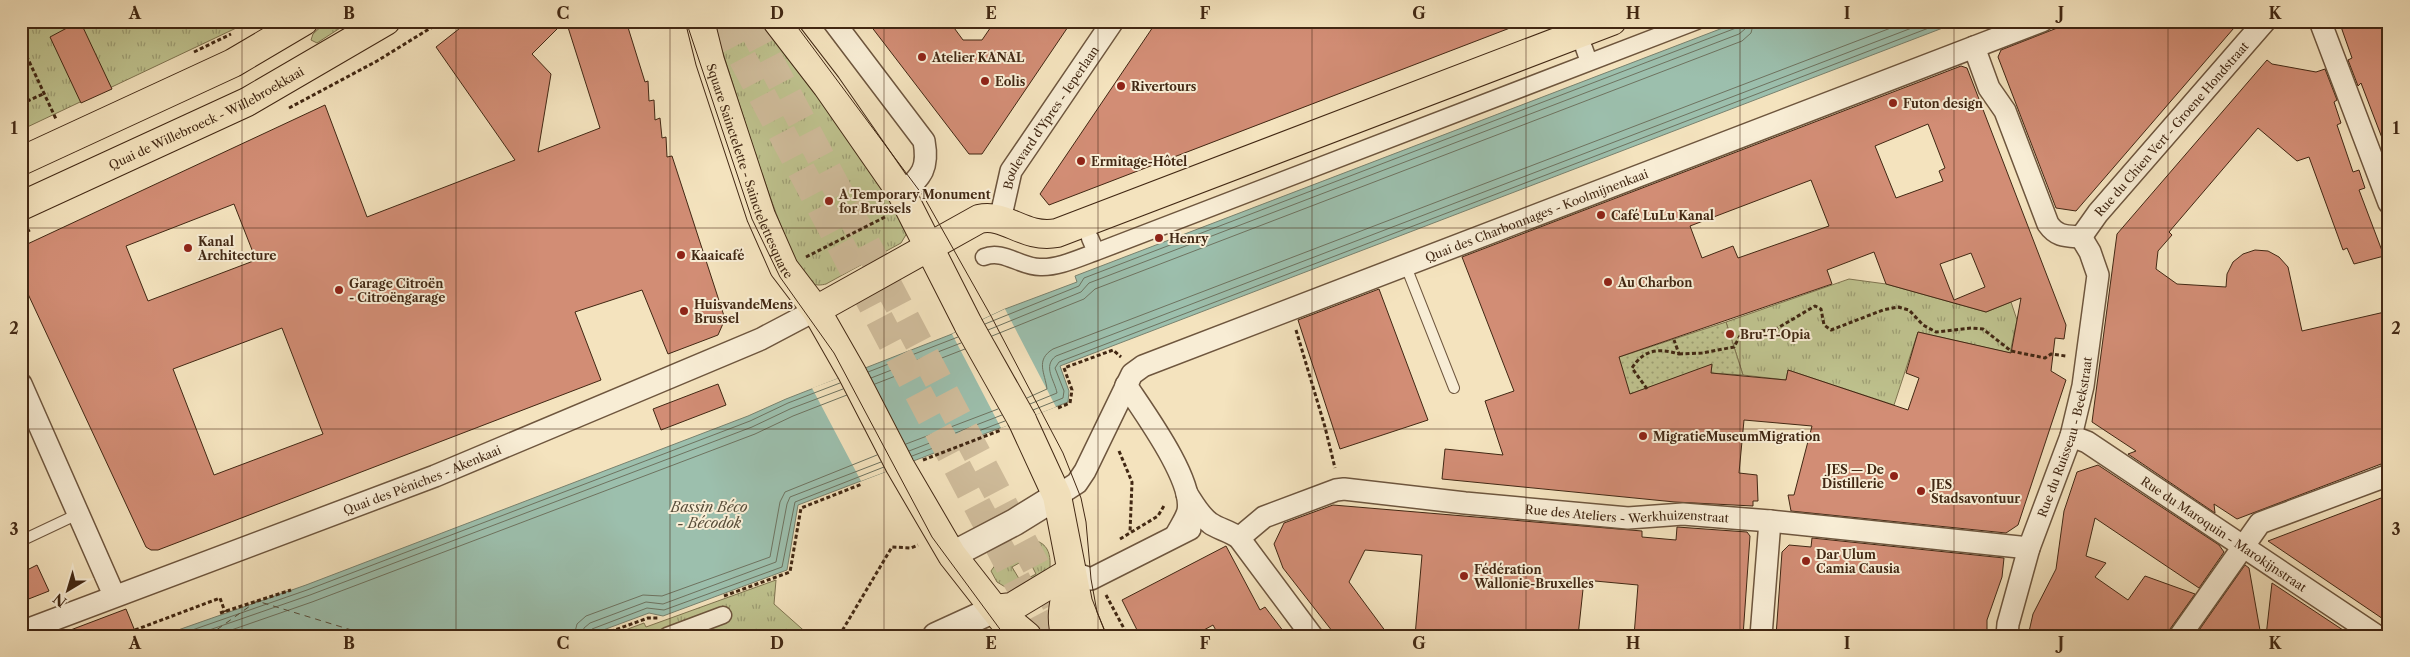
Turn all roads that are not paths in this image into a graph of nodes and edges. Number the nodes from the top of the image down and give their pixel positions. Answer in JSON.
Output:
{"nodes":[{"id":1,"x":304,"y":21,"type":"edge"},
{"id":2,"x":386,"y":21,"type":"edge"},
{"id":3,"x":700,"y":21,"type":"edge"},
{"id":4,"x":777,"y":21,"type":"edge"},
{"id":5,"x":833,"y":21,"type":"edge"},
{"id":6,"x":1113,"y":21,"type":"edge"},
{"id":7,"x":1612,"y":21,"type":"edge"},
{"id":8,"x":1697,"y":21,"type":"edge"},
{"id":9,"x":2042,"y":21,"type":"edge"},
{"id":10,"x":2265,"y":21,"type":"edge"},
{"id":11,"x":2320,"y":21,"type":"edge"},
{"id":12,"x":1974,"y":48,"type":"junction"},
{"id":13,"x":233,"y":63,"type":"junction"},
{"id":14,"x":247,"y":102,"type":"junction"},
{"id":15,"x":2381,"y":158,"type":"edge"},
{"id":16,"x":21,"y":161,"type":"edge"},
{"id":17,"x":905,"y":200,"type":"junction"},
{"id":18,"x":2389,"y":203,"type":"edge"},
{"id":19,"x":21,"y":206,"type":"edge"},
{"id":20,"x":1000,"y":220,"type":"junction"},
{"id":21,"x":2081,"y":237,"type":"junction"},
{"id":22,"x":930,"y":248,"type":"junction"},
{"id":23,"x":984,"y":257,"type":"dead end"},
{"id":24,"x":1405,"y":264,"type":"junction"},
{"id":25,"x":816,"y":310,"type":"junction"},
{"id":26,"x":21,"y":384,"type":"edge"},
{"id":27,"x":1126,"y":385,"type":"junction"},
{"id":28,"x":1454,"y":388,"type":"dead end"},
{"id":29,"x":2071,"y":436,"type":"junction"},
{"id":30,"x":2389,"y":475,"type":"edge"},
{"id":31,"x":1187,"y":494,"type":"junction"},
{"id":32,"x":1057,"y":496,"type":"junction"},
{"id":33,"x":78,"y":514,"type":"junction"},
{"id":34,"x":1770,"y":520,"type":"junction"},
{"id":35,"x":1212,"y":524,"type":"junction"},
{"id":36,"x":1176,"y":535,"type":"junction"},
{"id":37,"x":1239,"y":538,"type":"junction"},
{"id":38,"x":25,"y":539,"type":"dead end"},
{"id":39,"x":946,"y":544,"type":"junction"},
{"id":40,"x":2245,"y":547,"type":"junction"},
{"id":41,"x":2029,"y":548,"type":"junction"},
{"id":42,"x":1070,"y":572,"type":"junction"},
{"id":43,"x":114,"y":595,"type":"junction"},
{"id":44,"x":995,"y":609,"type":"junction"},
{"id":45,"x":723,"y":615,"type":"dead end"},
{"id":46,"x":21,"y":632,"type":"edge"},
{"id":47,"x":667,"y":636,"type":"edge"},
{"id":48,"x":936,"y":636,"type":"edge"},
{"id":49,"x":1015,"y":636,"type":"edge"},
{"id":50,"x":1026,"y":636,"type":"edge"},
{"id":51,"x":1066,"y":636,"type":"edge"},
{"id":52,"x":1090,"y":636,"type":"edge"},
{"id":53,"x":1312,"y":636,"type":"edge"},
{"id":54,"x":1761,"y":636,"type":"edge"},
{"id":55,"x":2007,"y":636,"type":"edge"},
{"id":56,"x":2180,"y":636,"type":"edge"},
{"id":57,"x":2377,"y":636,"type":"edge"}],
"edges":[{"from":1,"to":13,"type":"main road"},
{"from":2,"to":14,"type":"main road","name":"Quai de Willebroeck - Willebroekkaai"},
{"from":3,"to":25,"type":"main road","name":"Square Sainctelette - Sainctelettesquare"},
{"from":4,"to":17,"type":"main road"},
{"from":5,"to":17,"type":"street"},
{"from":6,"to":20,"type":"street","name":"Boulevard d'Ypres - Ieperlaan"},
{"from":7,"to":20,"type":"main road"},
{"from":8,"to":23,"type":"street"},
{"from":9,"to":12,"type":"street","name":"Quai des Charbonnages - Koolmijnenkaai"},
{"from":10,"to":21,"type":"street","name":"Rue du Chien Vert - Groene Hondstraat"},
{"from":11,"to":15,"type":"street"},
{"from":12,"to":21,"type":"street"},
{"from":12,"to":24,"type":"street","name":"Quai des Charbonnages - Koolmijnenkaai"},
{"from":13,"to":14,"type":"main road"},
{"from":13,"to":16,"type":"main road"},
{"from":14,"to":19,"type":"main road","name":"Quai de Willebroeck - Willebroekkaai"},
{"from":15,"to":18,"type":"street"},
{"from":17,"to":22,"type":"main road"},
{"from":20,"to":22,"type":"main road"},
{"from":21,"to":29,"type":"street","name":"Rue du Ruisseau - Beekstraat"},
{"from":22,"to":25,"type":"main road"},
{"from":22,"to":32,"type":"main road","bridge":true},
{"from":24,"to":27,"type":"street","name":"Quai des Charbonnages - Koolmijnenkaai"},
{"from":24,"to":28,"type":"lane"},
{"from":25,"to":39,"type":"main road","name":"Square Sainctelette - Sainctelettesquare"},
{"from":25,"to":43,"type":"street","name":"Quai des Péniches - Akenkaai"},
{"from":26,"to":33,"type":"street"},
{"from":27,"to":31,"type":"street"},
{"from":27,"to":32,"type":"street","name":"Quai des Charbonnages - Koolmijnenkaai"},
{"from":29,"to":40,"type":"street","name":"Rue du Maroquin - Marokijnstraat"},
{"from":29,"to":41,"type":"street","name":"Rue du Ruisseau - Beekstraat"},
{"from":30,"to":40,"type":"street"},
{"from":31,"to":35,"type":"street"},
{"from":31,"to":36,"type":"street"},
{"from":32,"to":39,"type":"street"},
{"from":32,"to":42,"type":"main road"},
{"from":33,"to":38,"type":"lane"},
{"from":33,"to":43,"type":"street"},
{"from":34,"to":37,"type":"street","name":"Rue des Ateliers - Werkhuizenstraat"},
{"from":34,"to":41,"type":"street","name":"Rue des Ateliers - Werkhuizenstraat"},
{"from":34,"to":54,"type":"street"},
{"from":35,"to":36,"type":"street"},
{"from":35,"to":37,"type":"street"},
{"from":36,"to":42,"type":"street"},
{"from":37,"to":53,"type":"street"},
{"from":39,"to":44,"type":"main road","name":"Square Sainctelette - Sainctelettesquare"},
{"from":40,"to":56,"type":"street"},
{"from":40,"to":57,"type":"street","name":"Rue du Maroquin - Marokijnstraat"},
{"from":41,"to":55,"type":"street","name":"Rue du Ruisseau - Beekstraat"},
{"from":42,"to":44,"type":"main road"},
{"from":42,"to":51,"type":"main road"},
{"from":42,"to":52,"type":"main road"},
{"from":43,"to":46,"type":"street","name":"Quai des Péniches - Akenkaai"},
{"from":44,"to":48,"type":"street"},
{"from":44,"to":49,"type":"main road"},
{"from":44,"to":50,"type":"main road"},
{"from":45,"to":47,"type":"street"}]}
